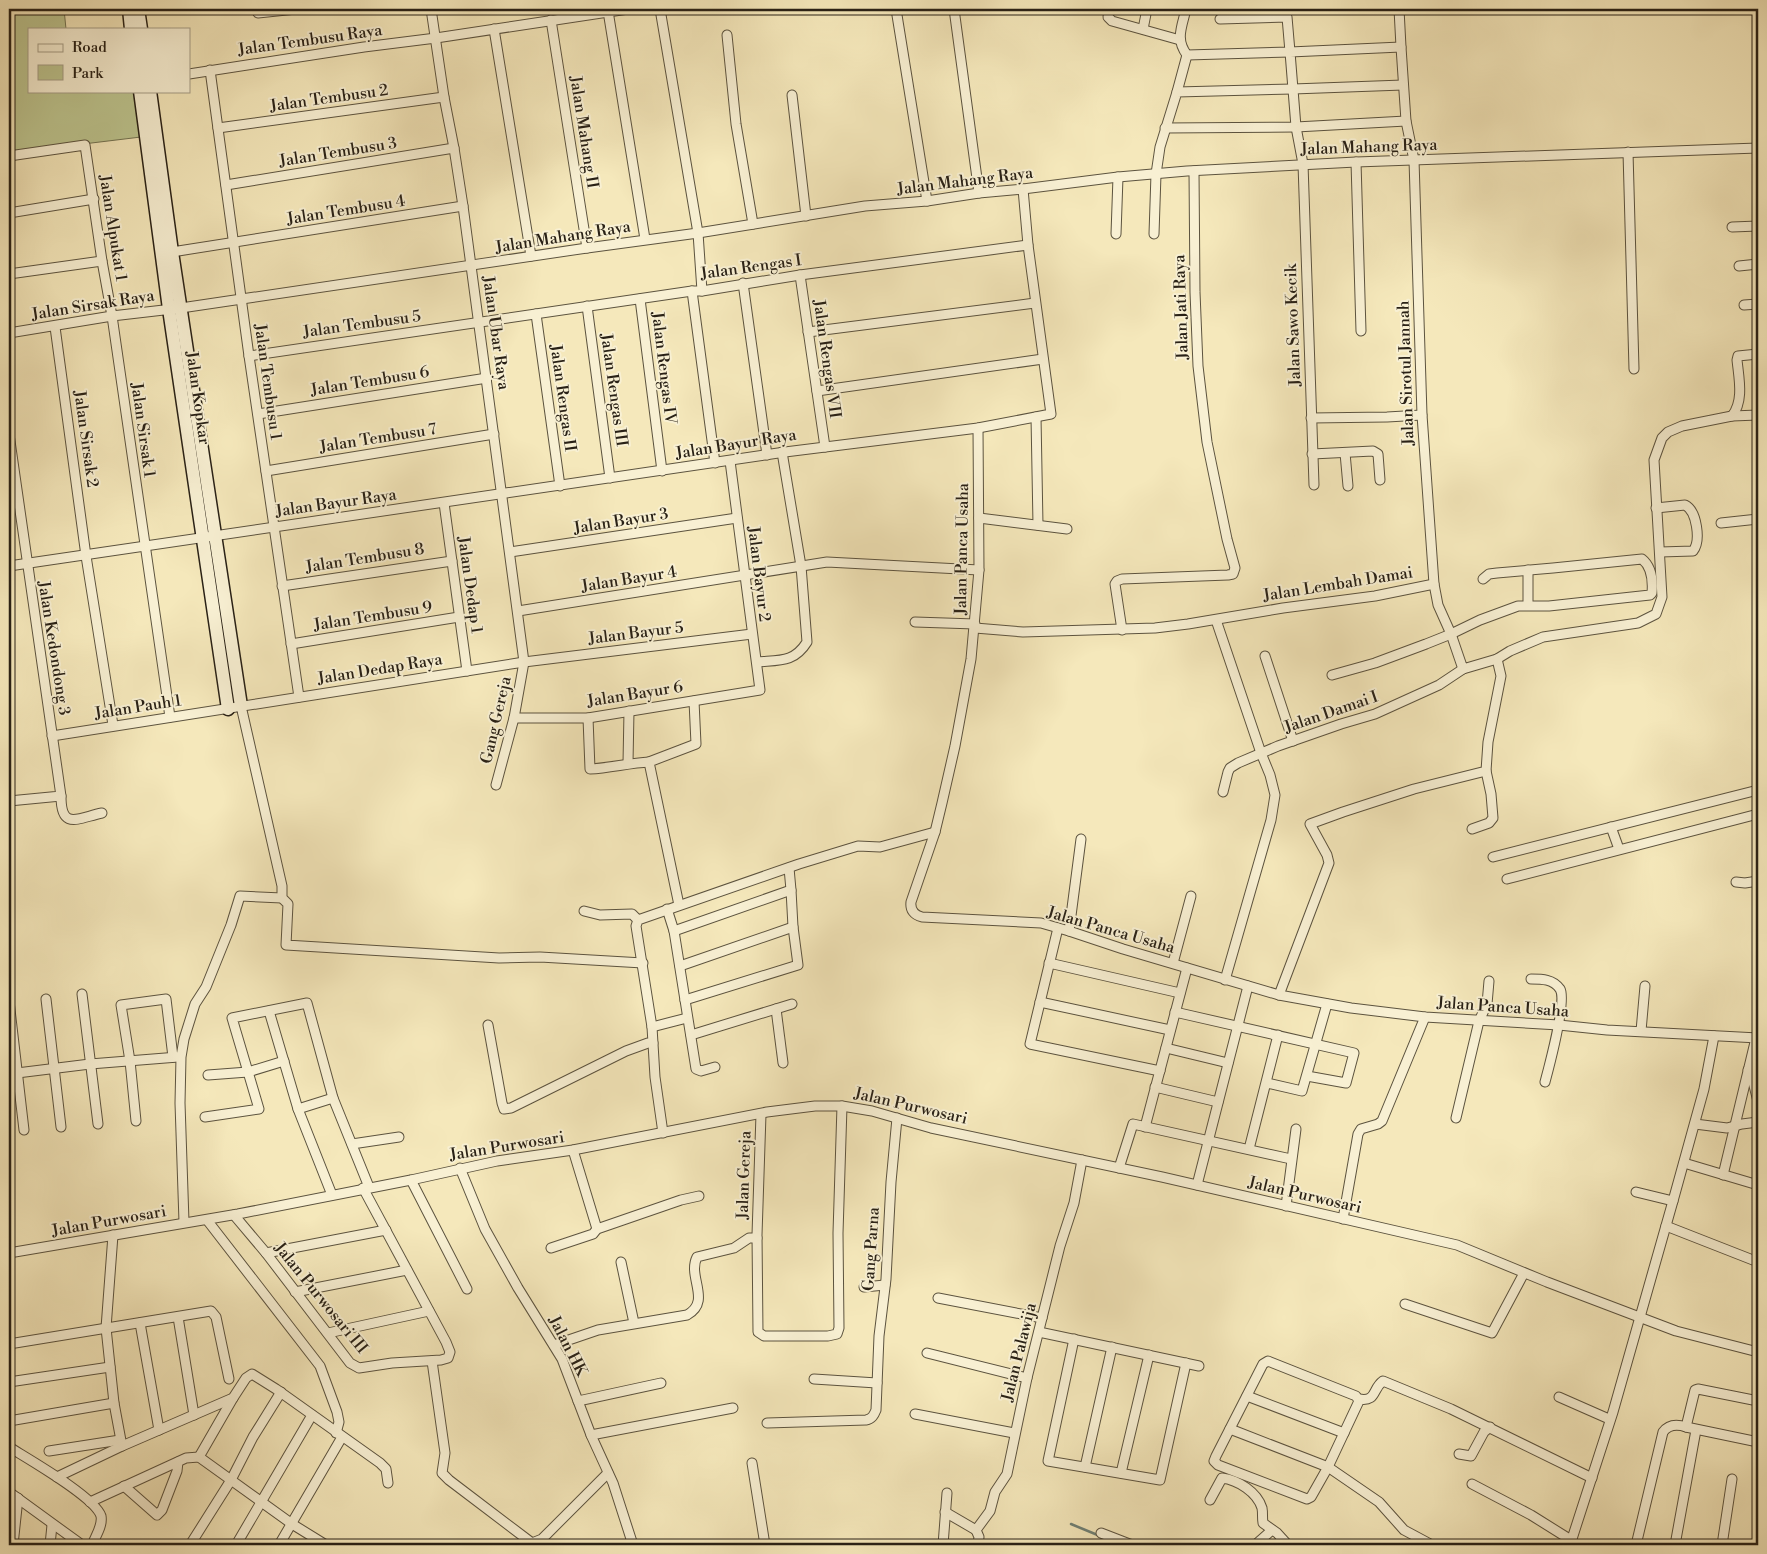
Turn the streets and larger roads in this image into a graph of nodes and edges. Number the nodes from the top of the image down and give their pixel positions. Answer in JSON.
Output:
{"nodes":[{"id":1,"x":129,"y":9,"type":"edge"},
{"id":2,"x":138,"y":9,"type":"edge"},
{"id":3,"x":255,"y":9,"type":"edge"},
{"id":4,"x":296,"y":9,"type":"edge"},
{"id":5,"x":431,"y":9,"type":"edge"},
{"id":6,"x":628,"y":9,"type":"edge"},
{"id":7,"x":660,"y":9,"type":"edge"},
{"id":8,"x":896,"y":9,"type":"edge"},
{"id":9,"x":954,"y":9,"type":"edge"},
{"id":10,"x":1109,"y":9,"type":"edge"},
{"id":11,"x":1147,"y":9,"type":"edge"},
{"id":12,"x":1186,"y":9,"type":"edge"},
{"id":13,"x":1399,"y":9,"type":"edge"},
{"id":14,"x":608,"y":11,"type":"junction"},
{"id":15,"x":1286,"y":13,"type":"edge"},
{"id":16,"x":1220,"y":19,"type":"dead end"},
{"id":17,"x":551,"y":20,"type":"junction"},
{"id":18,"x":131,"y":28,"type":"edge"},
{"id":19,"x":141,"y":28,"type":"edge"},
{"id":20,"x":494,"y":29,"type":"junction"},
{"id":21,"x":1143,"y":29,"type":"junction"},
{"id":22,"x":727,"y":36,"type":"dead end"},
{"id":23,"x":436,"y":38,"type":"junction"},
{"id":24,"x":1180,"y":40,"type":"junction"},
{"id":25,"x":1401,"y":47,"type":"junction"},
{"id":26,"x":1290,"y":52,"type":"junction"},
{"id":27,"x":1187,"y":55,"type":"junction"},
{"id":28,"x":210,"y":70,"type":"junction"},
{"id":29,"x":190,"y":74,"type":"edge"},
{"id":30,"x":1404,"y":85,"type":"junction"},
{"id":31,"x":1293,"y":89,"type":"junction"},
{"id":32,"x":140,"y":92,"type":"edge"},
{"id":33,"x":150,"y":92,"type":"edge"},
{"id":34,"x":1177,"y":92,"type":"junction"},
{"id":35,"x":792,"y":95,"type":"dead end"},
{"id":36,"x":444,"y":98,"type":"junction"},
{"id":37,"x":1406,"y":121,"type":"junction"},
{"id":38,"x":1296,"y":127,"type":"junction"},
{"id":39,"x":218,"y":128,"type":"junction"},
{"id":40,"x":1165,"y":128,"type":"junction"},
{"id":41,"x":454,"y":148,"type":"junction"},
{"id":42,"x":1758,"y":148,"type":"edge"},
{"id":43,"x":1628,"y":152,"type":"junction"},
{"id":44,"x":9,"y":156,"type":"edge"},
{"id":45,"x":1414,"y":160,"type":"junction"},
{"id":46,"x":1356,"y":162,"type":"junction"},
{"id":47,"x":1303,"y":164,"type":"junction"},
{"id":48,"x":1194,"y":171,"type":"junction"},
{"id":49,"x":1156,"y":174,"type":"junction"},
{"id":50,"x":1118,"y":178,"type":"junction"},
{"id":51,"x":226,"y":185,"type":"junction"},
{"id":52,"x":1023,"y":189,"type":"junction"},
{"id":53,"x":979,"y":193,"type":"junction"},
{"id":54,"x":94,"y":199,"type":"junction"},
{"id":55,"x":927,"y":201,"type":"junction"},
{"id":56,"x":463,"y":206,"type":"junction"},
{"id":57,"x":9,"y":213,"type":"edge"},
{"id":58,"x":806,"y":216,"type":"junction"},
{"id":59,"x":753,"y":224,"type":"junction"},
{"id":60,"x":1758,"y":226,"type":"edge"},
{"id":61,"x":1732,"y":227,"type":"dead end"},
{"id":62,"x":698,"y":233,"type":"junction"},
{"id":63,"x":1116,"y":234,"type":"dead end"},
{"id":64,"x":1154,"y":234,"type":"dead end"},
{"id":65,"x":645,"y":239,"type":"junction"},
{"id":66,"x":234,"y":243,"type":"junction"},
{"id":67,"x":1028,"y":246,"type":"junction"},
{"id":68,"x":587,"y":248,"type":"junction"},
{"id":69,"x":172,"y":252,"type":"junction"},
{"id":70,"x":530,"y":256,"type":"junction"},
{"id":71,"x":102,"y":261,"type":"junction"},
{"id":72,"x":1758,"y":264,"type":"edge"},
{"id":73,"x":471,"y":266,"type":"junction"},
{"id":74,"x":1739,"y":266,"type":"dead end"},
{"id":75,"x":9,"y":274,"type":"edge"},
{"id":76,"x":800,"y":275,"type":"junction"},
{"id":77,"x":743,"y":284,"type":"junction"},
{"id":78,"x":692,"y":291,"type":"junction"},
{"id":79,"x":702,"y":291,"type":"junction"},
{"id":80,"x":242,"y":299,"type":"junction"},
{"id":81,"x":640,"y":299,"type":"junction"},
{"id":82,"x":1035,"y":303,"type":"junction"},
{"id":83,"x":1758,"y":304,"type":"edge"},
{"id":84,"x":1744,"y":305,"type":"dead end"},
{"id":85,"x":587,"y":306,"type":"junction"},
{"id":86,"x":175,"y":309,"type":"junction"},
{"id":87,"x":536,"y":314,"type":"junction"},
{"id":88,"x":112,"y":316,"type":"junction"},
{"id":89,"x":480,"y":322,"type":"junction"},
{"id":90,"x":56,"y":327,"type":"junction"},
{"id":91,"x":1362,"y":331,"type":"dead end"},
{"id":92,"x":808,"y":332,"type":"junction"},
{"id":93,"x":9,"y":333,"type":"edge"},
{"id":94,"x":1758,"y":354,"type":"edge"},
{"id":95,"x":249,"y":356,"type":"junction"},
{"id":96,"x":1043,"y":359,"type":"junction"},
{"id":97,"x":1634,"y":369,"type":"dead end"},
{"id":98,"x":487,"y":378,"type":"junction"},
{"id":99,"x":817,"y":391,"type":"junction"},
{"id":100,"x":258,"y":414,"type":"junction"},
{"id":101,"x":1422,"y":414,"type":"junction"},
{"id":102,"x":1758,"y":415,"type":"edge"},
{"id":103,"x":1732,"y":416,"type":"junction"},
{"id":104,"x":1036,"y":417,"type":"junction"},
{"id":105,"x":1311,"y":418,"type":"junction"},
{"id":106,"x":978,"y":428,"type":"junction"},
{"id":107,"x":9,"y":434,"type":"edge"},
{"id":108,"x":494,"y":434,"type":"junction"},
{"id":109,"x":825,"y":447,"type":"junction"},
{"id":110,"x":782,"y":452,"type":"junction"},
{"id":111,"x":1345,"y":453,"type":"junction"},
{"id":112,"x":1312,"y":454,"type":"junction"},
{"id":113,"x":767,"y":455,"type":"junction"},
{"id":114,"x":730,"y":461,"type":"junction"},
{"id":115,"x":715,"y":463,"type":"junction"},
{"id":116,"x":266,"y":471,"type":"junction"},
{"id":117,"x":662,"y":471,"type":"junction"},
{"id":118,"x":610,"y":478,"type":"junction"},
{"id":119,"x":1380,"y":480,"type":"dead end"},
{"id":120,"x":1314,"y":485,"type":"dead end"},
{"id":121,"x":560,"y":486,"type":"junction"},
{"id":122,"x":1348,"y":486,"type":"dead end"},
{"id":123,"x":502,"y":494,"type":"junction"},
{"id":124,"x":444,"y":503,"type":"junction"},
{"id":125,"x":1656,"y":508,"type":"junction"},
{"id":126,"x":737,"y":518,"type":"junction"},
{"id":127,"x":979,"y":518,"type":"junction"},
{"id":128,"x":1758,"y":519,"type":"edge"},
{"id":129,"x":1721,"y":523,"type":"dead end"},
{"id":130,"x":1038,"y":525,"type":"junction"},
{"id":131,"x":274,"y":526,"type":"junction"},
{"id":132,"x":1067,"y":529,"type":"dead end"},
{"id":133,"x":208,"y":537,"type":"junction"},
{"id":134,"x":145,"y":547,"type":"junction"},
{"id":135,"x":510,"y":552,"type":"junction"},
{"id":136,"x":1660,"y":552,"type":"junction"},
{"id":137,"x":86,"y":556,"type":"junction"},
{"id":138,"x":452,"y":561,"type":"junction"},
{"id":139,"x":26,"y":564,"type":"junction"},
{"id":140,"x":9,"y":566,"type":"edge"},
{"id":141,"x":801,"y":566,"type":"junction"},
{"id":142,"x":979,"y":570,"type":"junction"},
{"id":143,"x":1528,"y":570,"type":"junction"},
{"id":144,"x":745,"y":576,"type":"junction"},
{"id":145,"x":1484,"y":579,"type":"dead end"},
{"id":146,"x":1434,"y":584,"type":"junction"},
{"id":147,"x":282,"y":586,"type":"junction"},
{"id":148,"x":1528,"y":606,"type":"junction"},
{"id":149,"x":518,"y":611,"type":"junction"},
{"id":150,"x":459,"y":617,"type":"junction"},
{"id":151,"x":1216,"y":620,"type":"junction"},
{"id":152,"x":914,"y":622,"type":"dead end"},
{"id":153,"x":975,"y":626,"type":"junction"},
{"id":154,"x":1122,"y":630,"type":"junction"},
{"id":155,"x":752,"y":634,"type":"junction"},
{"id":156,"x":1452,"y":634,"type":"junction"},
{"id":157,"x":291,"y":644,"type":"junction"},
{"id":158,"x":1265,"y":656,"type":"dead end"},
{"id":159,"x":1497,"y":659,"type":"junction"},
{"id":160,"x":524,"y":662,"type":"junction"},
{"id":161,"x":757,"y":662,"type":"junction"},
{"id":162,"x":1463,"y":669,"type":"junction"},
{"id":163,"x":467,"y":671,"type":"junction"},
{"id":164,"x":1332,"y":675,"type":"dead end"},
{"id":165,"x":760,"y":690,"type":"joint"},
{"id":166,"x":299,"y":697,"type":"junction"},
{"id":167,"x":694,"y":701,"type":"junction"},
{"id":168,"x":235,"y":707,"type":"junction"},
{"id":169,"x":629,"y":711,"type":"junction"},
{"id":170,"x":170,"y":717,"type":"junction"},
{"id":171,"x":514,"y":718,"type":"junction"},
{"id":172,"x":588,"y":718,"type":"junction"},
{"id":173,"x":114,"y":725,"type":"junction"},
{"id":174,"x":52,"y":736,"type":"junction"},
{"id":175,"x":1293,"y":741,"type":"junction"},
{"id":176,"x":1261,"y":753,"type":"junction"},
{"id":177,"x":649,"y":762,"type":"junction"},
{"id":178,"x":628,"y":763,"type":"junction"},
{"id":179,"x":1486,"y":771,"type":"junction"},
{"id":180,"x":496,"y":785,"type":"dead end"},
{"id":181,"x":1758,"y":790,"type":"edge"},
{"id":182,"x":1222,"y":792,"type":"dead end"},
{"id":183,"x":62,"y":796,"type":"junction"},
{"id":184,"x":9,"y":801,"type":"edge"},
{"id":185,"x":102,"y":813,"type":"dead end"},
{"id":186,"x":1758,"y":814,"type":"edge"},
{"id":187,"x":1611,"y":827,"type":"junction"},
{"id":188,"x":1472,"y":829,"type":"dead end"},
{"id":189,"x":935,"y":832,"type":"junction"},
{"id":190,"x":1081,"y":839,"type":"dead end"},
{"id":191,"x":1619,"y":849,"type":"junction"},
{"id":192,"x":1493,"y":857,"type":"dead end"},
{"id":193,"x":789,"y":868,"type":"junction"},
{"id":194,"x":1507,"y":879,"type":"dead end"},
{"id":195,"x":1758,"y":881,"type":"edge"},
{"id":196,"x":1736,"y":882,"type":"dead end"},
{"id":197,"x":792,"y":890,"type":"junction"},
{"id":198,"x":1191,"y":896,"type":"dead end"},
{"id":199,"x":282,"y":898,"type":"junction"},
{"id":200,"x":678,"y":906,"type":"junction"},
{"id":201,"x":666,"y":909,"type":"junction"},
{"id":202,"x":584,"y":911,"type":"dead end"},
{"id":203,"x":638,"y":920,"type":"junction"},
{"id":204,"x":793,"y":927,"type":"junction"},
{"id":205,"x":1058,"y":928,"type":"junction"},
{"id":206,"x":674,"y":930,"type":"junction"},
{"id":207,"x":1070,"y":931,"type":"junction"},
{"id":208,"x":643,"y":963,"type":"junction"},
{"id":209,"x":1050,"y":963,"type":"junction"},
{"id":210,"x":1173,"y":964,"type":"junction"},
{"id":211,"x":680,"y":966,"type":"junction"},
{"id":212,"x":1187,"y":968,"type":"junction"},
{"id":213,"x":1531,"y":979,"type":"dead end"},
{"id":214,"x":1225,"y":980,"type":"junction"},
{"id":215,"x":1489,"y":981,"type":"dead end"},
{"id":216,"x":1248,"y":986,"type":"junction"},
{"id":217,"x":1645,"y":986,"type":"dead end"},
{"id":218,"x":1180,"y":993,"type":"junction"},
{"id":219,"x":82,"y":994,"type":"dead end"},
{"id":220,"x":1279,"y":995,"type":"junction"},
{"id":221,"x":46,"y":998,"type":"dead end"},
{"id":222,"x":685,"y":1000,"type":"junction"},
{"id":223,"x":9,"y":1001,"type":"edge"},
{"id":224,"x":1040,"y":1002,"type":"junction"},
{"id":225,"x":792,"y":1004,"type":"dead end"},
{"id":226,"x":1328,"y":1004,"type":"junction"},
{"id":227,"x":776,"y":1009,"type":"junction"},
{"id":228,"x":269,"y":1011,"type":"junction"},
{"id":229,"x":1175,"y":1012,"type":"junction"},
{"id":230,"x":1425,"y":1017,"type":"junction"},
{"id":231,"x":687,"y":1018,"type":"junction"},
{"id":232,"x":1479,"y":1021,"type":"junction"},
{"id":233,"x":488,"y":1025,"type":"dead end"},
{"id":234,"x":1559,"y":1025,"type":"junction"},
{"id":235,"x":1238,"y":1026,"type":"junction"},
{"id":236,"x":652,"y":1027,"type":"junction"},
{"id":237,"x":1170,"y":1030,"type":"junction"},
{"id":238,"x":1641,"y":1031,"type":"junction"},
{"id":239,"x":691,"y":1035,"type":"junction"},
{"id":240,"x":1278,"y":1036,"type":"junction"},
{"id":241,"x":1714,"y":1036,"type":"junction"},
{"id":242,"x":1757,"y":1038,"type":"edge"},
{"id":243,"x":653,"y":1044,"type":"junction"},
{"id":244,"x":1316,"y":1044,"type":"junction"},
{"id":245,"x":1166,"y":1048,"type":"junction"},
{"id":246,"x":177,"y":1057,"type":"junction"},
{"id":247,"x":130,"y":1061,"type":"junction"},
{"id":248,"x":284,"y":1061,"type":"junction"},
{"id":249,"x":1228,"y":1063,"type":"junction"},
{"id":250,"x":90,"y":1064,"type":"junction"},
{"id":251,"x":783,"y":1064,"type":"dead end"},
{"id":252,"x":715,"y":1067,"type":"dead end"},
{"id":253,"x":54,"y":1068,"type":"junction"},
{"id":254,"x":1748,"y":1070,"type":"junction"},
{"id":255,"x":1160,"y":1071,"type":"junction"},
{"id":256,"x":248,"y":1072,"type":"junction"},
{"id":257,"x":13,"y":1073,"type":"edge"},
{"id":258,"x":208,"y":1075,"type":"dead end"},
{"id":259,"x":1307,"y":1076,"type":"junction"},
{"id":260,"x":1545,"y":1082,"type":"dead end"},
{"id":261,"x":1267,"y":1083,"type":"junction"},
{"id":262,"x":1156,"y":1087,"type":"junction"},
{"id":263,"x":1742,"y":1093,"type":"junction"},
{"id":264,"x":333,"y":1098,"type":"junction"},
{"id":265,"x":1758,"y":1098,"type":"edge"},
{"id":266,"x":1218,"y":1102,"type":"junction"},
{"id":267,"x":842,"y":1106,"type":"junction"},
{"id":268,"x":298,"y":1109,"type":"junction"},
{"id":269,"x":761,"y":1114,"type":"junction"},
{"id":270,"x":205,"y":1117,"type":"dead end"},
{"id":271,"x":896,"y":1118,"type":"junction"},
{"id":272,"x":1456,"y":1118,"type":"dead end"},
{"id":273,"x":136,"y":1121,"type":"dead end"},
{"id":274,"x":1758,"y":1122,"type":"edge"},
{"id":275,"x":98,"y":1124,"type":"dead end"},
{"id":276,"x":1695,"y":1124,"type":"junction"},
{"id":277,"x":61,"y":1127,"type":"dead end"},
{"id":278,"x":1145,"y":1127,"type":"junction"},
{"id":279,"x":1736,"y":1127,"type":"junction"},
{"id":280,"x":1296,"y":1129,"type":"dead end"},
{"id":281,"x":24,"y":1130,"type":"dead end"},
{"id":282,"x":663,"y":1133,"type":"junction"},
{"id":283,"x":399,"y":1137,"type":"dead end"},
{"id":284,"x":1208,"y":1140,"type":"junction"},
{"id":285,"x":352,"y":1144,"type":"junction"},
{"id":286,"x":1249,"y":1149,"type":"junction"},
{"id":287,"x":574,"y":1150,"type":"junction"},
{"id":288,"x":1291,"y":1159,"type":"junction"},
{"id":289,"x":1082,"y":1160,"type":"junction"},
{"id":290,"x":1684,"y":1163,"type":"junction"},
{"id":291,"x":460,"y":1168,"type":"junction"},
{"id":292,"x":1119,"y":1168,"type":"junction"},
{"id":293,"x":1723,"y":1175,"type":"junction"},
{"id":294,"x":411,"y":1180,"type":"junction"},
{"id":295,"x":1757,"y":1182,"type":"edge"},
{"id":296,"x":1197,"y":1185,"type":"junction"},
{"id":297,"x":366,"y":1188,"type":"junction"},
{"id":298,"x":1636,"y":1192,"type":"dead end"},
{"id":299,"x":332,"y":1195,"type":"junction"},
{"id":300,"x":699,"y":1196,"type":"dead end"},
{"id":301,"x":1673,"y":1201,"type":"junction"},
{"id":302,"x":1286,"y":1206,"type":"junction"},
{"id":303,"x":234,"y":1215,"type":"junction"},
{"id":304,"x":1342,"y":1219,"type":"junction"},
{"id":305,"x":206,"y":1220,"type":"junction"},
{"id":306,"x":184,"y":1222,"type":"junction"},
{"id":307,"x":1666,"y":1226,"type":"junction"},
{"id":308,"x":386,"y":1230,"type":"junction"},
{"id":309,"x":597,"y":1230,"type":"junction"},
{"id":310,"x":113,"y":1235,"type":"junction"},
{"id":311,"x":758,"y":1238,"type":"junction"},
{"id":312,"x":551,"y":1248,"type":"dead end"},
{"id":313,"x":9,"y":1253,"type":"edge"},
{"id":314,"x":266,"y":1253,"type":"junction"},
{"id":315,"x":621,"y":1262,"type":"dead end"},
{"id":316,"x":1758,"y":1262,"type":"edge"},
{"id":317,"x":407,"y":1270,"type":"junction"},
{"id":318,"x":1524,"y":1272,"type":"junction"},
{"id":319,"x":885,"y":1285,"type":"junction"},
{"id":320,"x":864,"y":1288,"type":"dead end"},
{"id":321,"x":467,"y":1289,"type":"dead end"},
{"id":322,"x":295,"y":1292,"type":"junction"},
{"id":323,"x":938,"y":1298,"type":"dead end"},
{"id":324,"x":1404,"y":1304,"type":"dead end"},
{"id":325,"x":429,"y":1311,"type":"junction"},
{"id":326,"x":178,"y":1317,"type":"junction"},
{"id":327,"x":1639,"y":1317,"type":"junction"},
{"id":328,"x":1042,"y":1318,"type":"junction"},
{"id":329,"x":140,"y":1323,"type":"junction"},
{"id":330,"x":634,"y":1324,"type":"junction"},
{"id":331,"x":106,"y":1328,"type":"junction"},
{"id":332,"x":1039,"y":1332,"type":"junction"},
{"id":333,"x":328,"y":1333,"type":"junction"},
{"id":334,"x":1074,"y":1340,"type":"junction"},
{"id":335,"x":9,"y":1344,"type":"edge"},
{"id":336,"x":554,"y":1346,"type":"junction"},
{"id":337,"x":1112,"y":1347,"type":"junction"},
{"id":338,"x":1758,"y":1352,"type":"edge"},
{"id":339,"x":927,"y":1353,"type":"dead end"},
{"id":340,"x":1148,"y":1355,"type":"junction"},
{"id":341,"x":432,"y":1361,"type":"junction"},
{"id":342,"x":1186,"y":1363,"type":"junction"},
{"id":343,"x":1199,"y":1366,"type":"dead end"},
{"id":344,"x":110,"y":1367,"type":"junction"},
{"id":345,"x":1027,"y":1378,"type":"junction"},
{"id":346,"x":229,"y":1379,"type":"dead end"},
{"id":347,"x":814,"y":1379,"type":"dead end"},
{"id":348,"x":9,"y":1382,"type":"edge"},
{"id":349,"x":661,"y":1383,"type":"dead end"},
{"id":350,"x":877,"y":1383,"type":"junction"},
{"id":351,"x":281,"y":1392,"type":"junction"},
{"id":352,"x":1247,"y":1396,"type":"junction"},
{"id":353,"x":1559,"y":1397,"type":"dead end"},
{"id":354,"x":233,"y":1398,"type":"junction"},
{"id":355,"x":1359,"y":1399,"type":"junction"},
{"id":356,"x":578,"y":1401,"type":"junction"},
{"id":357,"x":1758,"y":1401,"type":"edge"},
{"id":358,"x":114,"y":1403,"type":"junction"},
{"id":359,"x":733,"y":1408,"type":"dead end"},
{"id":360,"x":915,"y":1414,"type":"dead end"},
{"id":361,"x":194,"y":1415,"type":"junction"},
{"id":362,"x":312,"y":1415,"type":"junction"},
{"id":363,"x":1609,"y":1419,"type":"junction"},
{"id":364,"x":9,"y":1420,"type":"edge"},
{"id":365,"x":767,"y":1423,"type":"dead end"},
{"id":366,"x":1490,"y":1427,"type":"junction"},
{"id":367,"x":1686,"y":1427,"type":"junction"},
{"id":368,"x":1230,"y":1429,"type":"junction"},
{"id":369,"x":158,"y":1430,"type":"junction"},
{"id":370,"x":1696,"y":1430,"type":"junction"},
{"id":371,"x":1014,"y":1433,"type":"junction"},
{"id":372,"x":1344,"y":1433,"type":"junction"},
{"id":373,"x":339,"y":1435,"type":"junction"},
{"id":374,"x":591,"y":1435,"type":"junction"},
{"id":375,"x":1758,"y":1442,"type":"edge"},
{"id":376,"x":121,"y":1443,"type":"junction"},
{"id":377,"x":9,"y":1447,"type":"edge"},
{"id":378,"x":49,"y":1451,"type":"dead end"},
{"id":379,"x":1459,"y":1454,"type":"dead end"},
{"id":380,"x":199,"y":1457,"type":"junction"},
{"id":381,"x":178,"y":1462,"type":"junction"},
{"id":382,"x":752,"y":1463,"type":"dead end"},
{"id":383,"x":1084,"y":1467,"type":"junction"},
{"id":384,"x":1328,"y":1467,"type":"junction"},
{"id":385,"x":608,"y":1473,"type":"junction"},
{"id":386,"x":1121,"y":1473,"type":"junction"},
{"id":387,"x":57,"y":1477,"type":"junction"},
{"id":388,"x":1592,"y":1478,"type":"junction"},
{"id":389,"x":1732,"y":1479,"type":"dead end"},
{"id":390,"x":231,"y":1480,"type":"junction"},
{"id":391,"x":388,"y":1483,"type":"dead end"},
{"id":392,"x":1472,"y":1484,"type":"dead end"},
{"id":393,"x":124,"y":1486,"type":"junction"},
{"id":394,"x":9,"y":1492,"type":"edge"},
{"id":395,"x":947,"y":1493,"type":"dead end"},
{"id":396,"x":18,"y":1498,"type":"junction"},
{"id":397,"x":1210,"y":1500,"type":"dead end"},
{"id":398,"x":90,"y":1502,"type":"junction"},
{"id":399,"x":262,"y":1502,"type":"junction"},
{"id":400,"x":946,"y":1512,"type":"junction"},
{"id":401,"x":292,"y":1524,"type":"junction"},
{"id":402,"x":52,"y":1525,"type":"junction"},
{"id":403,"x":976,"y":1530,"type":"junction"},
{"id":404,"x":1272,"y":1530,"type":"junction"},
{"id":405,"x":1404,"y":1530,"type":"junction"},
{"id":406,"x":1101,"y":1532,"type":"dead end"},
{"id":407,"x":1571,"y":1543,"type":"edge"},
{"id":408,"x":13,"y":1545,"type":"edge"},
{"id":409,"x":50,"y":1545,"type":"edge"},
{"id":410,"x":82,"y":1545,"type":"edge"},
{"id":411,"x":92,"y":1545,"type":"edge"},
{"id":412,"x":190,"y":1545,"type":"edge"},
{"id":413,"x":236,"y":1545,"type":"edge"},
{"id":414,"x":279,"y":1545,"type":"edge"},
{"id":415,"x":326,"y":1545,"type":"edge"},
{"id":416,"x":633,"y":1545,"type":"edge"},
{"id":417,"x":764,"y":1545,"type":"edge"},
{"id":418,"x":943,"y":1545,"type":"edge"},
{"id":419,"x":978,"y":1545,"type":"edge"},
{"id":420,"x":1132,"y":1545,"type":"edge"},
{"id":421,"x":1255,"y":1545,"type":"edge"},
{"id":422,"x":1288,"y":1545,"type":"edge"},
{"id":423,"x":1415,"y":1545,"type":"edge"},
{"id":424,"x":1432,"y":1545,"type":"edge"},
{"id":425,"x":1636,"y":1545,"type":"edge"},
{"id":426,"x":1675,"y":1545,"type":"edge"},
{"id":427,"x":1722,"y":1545,"type":"edge"}],
"edges":[{"from":1,"to":18,"type":"street"},
{"from":2,"to":19,"type":"street"},
{"from":3,"to":4,"type":"street"},
{"from":5,"to":23,"type":"street","name":"Jalan Ubar Raya"},
{"from":6,"to":14,"type":"street","name":"Jalan Tembusu Raya"},
{"from":7,"to":62,"type":"street"},
{"from":8,"to":55,"type":"street"},
{"from":9,"to":53,"type":"street"},
{"from":10,"to":21,"type":"street"},
{"from":11,"to":21,"type":"street"},
{"from":12,"to":24,"type":"street"},
{"from":13,"to":25,"type":"street","name":"Jalan Sirotul Jannah"},
{"from":14,"to":17,"type":"street","name":"Jalan Tembusu Raya"},
{"from":14,"to":65,"type":"street"},
{"from":15,"to":16,"type":"street"},
{"from":15,"to":26,"type":"street","name":"Jalan Sawo Kecik"},
{"from":17,"to":20,"type":"street","name":"Jalan Tembusu Raya"},
{"from":17,"to":68,"type":"street","name":"Jalan Mahang II"},
{"from":20,"to":23,"type":"street","name":"Jalan Tembusu Raya"},
{"from":20,"to":70,"type":"street"},
{"from":21,"to":24,"type":"street"},
{"from":22,"to":59,"type":"street"},
{"from":23,"to":28,"type":"street","name":"Jalan Tembusu Raya"},
{"from":23,"to":36,"type":"street","name":"Jalan Ubar Raya"},
{"from":24,"to":27,"type":"street"},
{"from":25,"to":26,"type":"street"},
{"from":25,"to":30,"type":"street","name":"Jalan Sirotul Jannah"},
{"from":26,"to":27,"type":"street"},
{"from":26,"to":31,"type":"street","name":"Jalan Sawo Kecik"},
{"from":27,"to":34,"type":"street"},
{"from":28,"to":29,"type":"street","name":"Jalan Tembusu Raya"},
{"from":28,"to":39,"type":"street","name":"Jalan Tembusu 1"},
{"from":30,"to":31,"type":"street"},
{"from":30,"to":37,"type":"street","name":"Jalan Sirotul Jannah"},
{"from":31,"to":34,"type":"street"},
{"from":31,"to":38,"type":"street","name":"Jalan Sawo Kecik"},
{"from":32,"to":86,"type":"street","name":"Jalan Kopkar"},
{"from":33,"to":69,"type":"street","name":"Jalan Kopkar"},
{"from":34,"to":40,"type":"street"},
{"from":35,"to":58,"type":"street"},
{"from":36,"to":39,"type":"street","name":"Jalan Tembusu 2"},
{"from":36,"to":41,"type":"street","name":"Jalan Ubar Raya"},
{"from":37,"to":38,"type":"street"},
{"from":37,"to":45,"type":"street","name":"Jalan Sirotul Jannah"},
{"from":38,"to":40,"type":"street"},
{"from":38,"to":47,"type":"street","name":"Jalan Sawo Kecik"},
{"from":39,"to":51,"type":"street","name":"Jalan Tembusu 1"},
{"from":40,"to":49,"type":"street"},
{"from":41,"to":51,"type":"street","name":"Jalan Tembusu 3"},
{"from":41,"to":56,"type":"street","name":"Jalan Ubar Raya"},
{"from":42,"to":43,"type":"street","name":"Jalan Mahang Raya"},
{"from":43,"to":45,"type":"street","name":"Jalan Mahang Raya"},
{"from":43,"to":97,"type":"street"},
{"from":44,"to":54,"type":"street","name":"Jalan Alpukat 1"},
{"from":45,"to":46,"type":"street","name":"Jalan Mahang Raya"},
{"from":45,"to":101,"type":"street","name":"Jalan Sirotul Jannah"},
{"from":46,"to":47,"type":"street","name":"Jalan Mahang Raya"},
{"from":46,"to":91,"type":"street"},
{"from":47,"to":48,"type":"street","name":"Jalan Mahang Raya"},
{"from":47,"to":105,"type":"street","name":"Jalan Sawo Kecik"},
{"from":48,"to":49,"type":"street","name":"Jalan Mahang Raya"},
{"from":48,"to":154,"type":"street","name":"Jalan Jati Raya"},
{"from":49,"to":50,"type":"street","name":"Jalan Mahang Raya"},
{"from":49,"to":64,"type":"street"},
{"from":50,"to":52,"type":"street","name":"Jalan Mahang Raya"},
{"from":50,"to":63,"type":"street"},
{"from":51,"to":66,"type":"street","name":"Jalan Tembusu 1"},
{"from":52,"to":53,"type":"street","name":"Jalan Mahang Raya"},
{"from":52,"to":67,"type":"street"},
{"from":53,"to":55,"type":"street","name":"Jalan Mahang Raya"},
{"from":54,"to":57,"type":"street"},
{"from":54,"to":71,"type":"street","name":"Jalan Alpukat 1"},
{"from":55,"to":58,"type":"street","name":"Jalan Mahang Raya"},
{"from":56,"to":66,"type":"street","name":"Jalan Tembusu 4"},
{"from":56,"to":73,"type":"street","name":"Jalan Ubar Raya"},
{"from":58,"to":59,"type":"street","name":"Jalan Mahang Raya"},
{"from":59,"to":62,"type":"street","name":"Jalan Mahang Raya"},
{"from":60,"to":61,"type":"street"},
{"from":62,"to":65,"type":"street","name":"Jalan Mahang Raya"},
{"from":62,"to":79,"type":"street"},
{"from":65,"to":68,"type":"street","name":"Jalan Mahang Raya"},
{"from":66,"to":69,"type":"street","name":"Jalan Tembusu 4"},
{"from":66,"to":80,"type":"street","name":"Jalan Tembusu 1"},
{"from":67,"to":76,"type":"street","name":"Jalan Rengas I"},
{"from":67,"to":82,"type":"street"},
{"from":68,"to":70,"type":"street","name":"Jalan Mahang Raya"},
{"from":69,"to":86,"type":"street","name":"Jalan Kopkar"},
{"from":70,"to":73,"type":"street","name":"Jalan Mahang Raya"},
{"from":71,"to":75,"type":"street"},
{"from":71,"to":88,"type":"street","name":"Jalan Alpukat 1"},
{"from":72,"to":74,"type":"street"},
{"from":73,"to":80,"type":"street","name":"Jalan Mahang Raya"},
{"from":73,"to":89,"type":"street","name":"Jalan Ubar Raya"},
{"from":76,"to":77,"type":"street","name":"Jalan Rengas I"},
{"from":76,"to":92,"type":"street","name":"Jalan Rengas VII"},
{"from":77,"to":79,"type":"street","name":"Jalan Rengas I"},
{"from":77,"to":113,"type":"street"},
{"from":78,"to":79,"type":"street","name":"Jalan Rengas I"},
{"from":78,"to":81,"type":"street","name":"Jalan Rengas I"},
{"from":78,"to":115,"type":"street"},
{"from":80,"to":86,"type":"street","name":"Jalan Mahang Raya"},
{"from":80,"to":95,"type":"street","name":"Jalan Tembusu 1"},
{"from":81,"to":85,"type":"street","name":"Jalan Rengas I"},
{"from":81,"to":117,"type":"street","name":"Jalan Rengas IV"},
{"from":82,"to":92,"type":"street"},
{"from":82,"to":96,"type":"street"},
{"from":83,"to":84,"type":"street"},
{"from":85,"to":87,"type":"street","name":"Jalan Rengas I"},
{"from":85,"to":118,"type":"street","name":"Jalan Rengas III"},
{"from":86,"to":88,"type":"street","name":"Jalan Sirsak Raya"},
{"from":86,"to":133,"type":"street","name":"Jalan Kopkar"},
{"from":87,"to":89,"type":"street","name":"Jalan Rengas I"},
{"from":87,"to":121,"type":"street","name":"Jalan Rengas II"},
{"from":88,"to":90,"type":"street","name":"Jalan Sirsak Raya"},
{"from":88,"to":134,"type":"street","name":"Jalan Sirsak 1"},
{"from":89,"to":95,"type":"street","name":"Jalan Tembusu 5"},
{"from":89,"to":98,"type":"street","name":"Jalan Ubar Raya"},
{"from":90,"to":93,"type":"street","name":"Jalan Sirsak Raya"},
{"from":90,"to":137,"type":"street","name":"Jalan Sirsak 2"},
{"from":92,"to":99,"type":"street","name":"Jalan Rengas VII"},
{"from":94,"to":103,"type":"street"},
{"from":95,"to":100,"type":"street","name":"Jalan Tembusu 1"},
{"from":96,"to":99,"type":"street"},
{"from":96,"to":104,"type":"street"},
{"from":98,"to":100,"type":"street","name":"Jalan Tembusu 6"},
{"from":98,"to":108,"type":"street","name":"Jalan Ubar Raya"},
{"from":99,"to":109,"type":"street","name":"Jalan Rengas VII"},
{"from":100,"to":116,"type":"street","name":"Jalan Tembusu 1"},
{"from":101,"to":105,"type":"street"},
{"from":101,"to":146,"type":"street","name":"Jalan Sirotul Jannah"},
{"from":102,"to":103,"type":"street"},
{"from":103,"to":125,"type":"street"},
{"from":104,"to":106,"type":"street","name":"Jalan Bayur Raya"},
{"from":104,"to":130,"type":"street"},
{"from":105,"to":112,"type":"street","name":"Jalan Sawo Kecik"},
{"from":106,"to":109,"type":"street","name":"Jalan Bayur Raya"},
{"from":106,"to":127,"type":"street","name":"Jalan Panca Usaha"},
{"from":107,"to":139,"type":"street","name":"Jalan Kedondong 3"},
{"from":108,"to":116,"type":"street","name":"Jalan Tembusu 7"},
{"from":108,"to":123,"type":"street","name":"Jalan Ubar Raya"},
{"from":109,"to":110,"type":"street","name":"Jalan Bayur Raya"},
{"from":110,"to":113,"type":"street","name":"Jalan Bayur Raya"},
{"from":110,"to":141,"type":"street"},
{"from":111,"to":112,"type":"street"},
{"from":111,"to":119,"type":"street"},
{"from":111,"to":122,"type":"street"},
{"from":112,"to":120,"type":"street","name":"Jalan Sawo Kecik"},
{"from":113,"to":114,"type":"street","name":"Jalan Bayur Raya"},
{"from":114,"to":115,"type":"street","name":"Jalan Bayur Raya"},
{"from":114,"to":126,"type":"street","name":"Jalan Bayur 2"},
{"from":115,"to":117,"type":"street","name":"Jalan Bayur Raya"},
{"from":116,"to":131,"type":"street","name":"Jalan Tembusu 1"},
{"from":117,"to":118,"type":"street","name":"Jalan Bayur Raya"},
{"from":118,"to":121,"type":"street","name":"Jalan Bayur Raya"},
{"from":121,"to":123,"type":"street","name":"Jalan Bayur Raya"},
{"from":123,"to":124,"type":"street","name":"Jalan Bayur Raya"},
{"from":123,"to":135,"type":"street","name":"Jalan Ubar Raya"},
{"from":124,"to":131,"type":"street","name":"Jalan Bayur Raya"},
{"from":124,"to":138,"type":"street","name":"Jalan Dedap 1"},
{"from":125,"to":136,"type":"street"},
{"from":125,"to":136,"type":"street"},
{"from":126,"to":135,"type":"street","name":"Jalan Bayur 3"},
{"from":126,"to":144,"type":"street","name":"Jalan Bayur 2"},
{"from":127,"to":130,"type":"street"},
{"from":127,"to":142,"type":"street","name":"Jalan Panca Usaha"},
{"from":128,"to":129,"type":"street"},
{"from":130,"to":132,"type":"street"},
{"from":131,"to":133,"type":"street","name":"Jalan Bayur Raya"},
{"from":131,"to":147,"type":"street","name":"Jalan Tembusu 1"},
{"from":133,"to":134,"type":"street","name":"Jalan Bayur Raya"},
{"from":133,"to":168,"type":"street","name":"Jalan Kopkar"},
{"from":134,"to":137,"type":"street","name":"Jalan Bayur Raya"},
{"from":134,"to":170,"type":"street","name":"Jalan Sirsak 1"},
{"from":135,"to":149,"type":"street","name":"Jalan Ubar Raya"},
{"from":136,"to":159,"type":"street"},
{"from":137,"to":139,"type":"street","name":"Jalan Bayur Raya"},
{"from":137,"to":173,"type":"street","name":"Jalan Sirsak 2"},
{"from":138,"to":147,"type":"street","name":"Jalan Tembusu 8"},
{"from":138,"to":150,"type":"street","name":"Jalan Dedap 1"},
{"from":139,"to":140,"type":"street","name":"Jalan Bayur Raya"},
{"from":139,"to":174,"type":"street","name":"Jalan Kedondong 3"},
{"from":141,"to":142,"type":"street","name":"Jalan Bayur 4"},
{"from":141,"to":144,"type":"street","name":"Jalan Bayur 4"},
{"from":141,"to":161,"type":"street"},
{"from":142,"to":153,"type":"street","name":"Jalan Panca Usaha"},
{"from":143,"to":145,"type":"street"},
{"from":143,"to":148,"type":"street"},
{"from":143,"to":148,"type":"street"},
{"from":144,"to":149,"type":"street","name":"Jalan Bayur 4"},
{"from":144,"to":155,"type":"street","name":"Jalan Bayur 2"},
{"from":146,"to":151,"type":"street","name":"Jalan Lembah Damai"},
{"from":146,"to":156,"type":"street","name":"Jalan Lembah Damai"},
{"from":147,"to":157,"type":"street","name":"Jalan Tembusu 1"},
{"from":148,"to":156,"type":"street"},
{"from":149,"to":160,"type":"street","name":"Jalan Ubar Raya"},
{"from":150,"to":157,"type":"street","name":"Jalan Tembusu 9"},
{"from":150,"to":163,"type":"street","name":"Jalan Dedap 1"},
{"from":151,"to":154,"type":"street","name":"Jalan Lembah Damai"},
{"from":151,"to":176,"type":"street"},
{"from":152,"to":153,"type":"street","name":"Jalan Lembah Damai"},
{"from":153,"to":154,"type":"street","name":"Jalan Lembah Damai"},
{"from":153,"to":189,"type":"street","name":"Jalan Panca Usaha"},
{"from":155,"to":160,"type":"street","name":"Jalan Bayur 5"},
{"from":155,"to":161,"type":"street","name":"Jalan Bayur 2"},
{"from":156,"to":162,"type":"street","name":"Jalan Lembah Damai"},
{"from":156,"to":164,"type":"street"},
{"from":157,"to":166,"type":"street","name":"Jalan Tembusu 1"},
{"from":158,"to":175,"type":"street"},
{"from":159,"to":162,"type":"street"},
{"from":159,"to":179,"type":"street"},
{"from":160,"to":163,"type":"street","name":"Jalan Dedap Raya"},
{"from":160,"to":171,"type":"street","name":"Gang Gereja"},
{"from":161,"to":165,"type":"street","name":"Jalan Bayur 2"},
{"from":162,"to":175,"type":"street","name":"Jalan Damai I"},
{"from":163,"to":166,"type":"street","name":"Jalan Dedap Raya"},
{"from":165,"to":167,"type":"street","name":"Jalan Bayur 6"},
{"from":166,"to":168,"type":"street","name":"Jalan Dedap Raya"},
{"from":167,"to":169,"type":"street","name":"Jalan Bayur 6"},
{"from":167,"to":177,"type":"street"},
{"from":168,"to":170,"type":"street","name":"Jalan Pauh 1"},
{"from":168,"to":199,"type":"street"},
{"from":169,"to":172,"type":"street","name":"Jalan Bayur 6"},
{"from":169,"to":178,"type":"street"},
{"from":170,"to":173,"type":"street","name":"Jalan Pauh 1"},
{"from":171,"to":172,"type":"street","name":"Jalan Bayur 6"},
{"from":171,"to":180,"type":"street","name":"Gang Gereja"},
{"from":172,"to":178,"type":"street"},
{"from":173,"to":174,"type":"street","name":"Jalan Pauh 1"},
{"from":174,"to":183,"type":"street","name":"Jalan Kedondong 3"},
{"from":175,"to":176,"type":"street","name":"Jalan Damai I"},
{"from":176,"to":182,"type":"street","name":"Jalan Damai I"},
{"from":176,"to":214,"type":"street"},
{"from":177,"to":178,"type":"street"},
{"from":177,"to":200,"type":"street"},
{"from":179,"to":188,"type":"street"},
{"from":179,"to":220,"type":"street"},
{"from":181,"to":187,"type":"street"},
{"from":183,"to":184,"type":"street"},
{"from":183,"to":185,"type":"street","name":"Jalan Kedondong 3"},
{"from":186,"to":191,"type":"street"},
{"from":187,"to":191,"type":"street"},
{"from":187,"to":192,"type":"street"},
{"from":189,"to":193,"type":"street"},
{"from":189,"to":205,"type":"street","name":"Jalan Panca Usaha"},
{"from":190,"to":207,"type":"street"},
{"from":191,"to":194,"type":"street"},
{"from":193,"to":197,"type":"street"},
{"from":193,"to":200,"type":"street"},
{"from":195,"to":196,"type":"street"},
{"from":197,"to":204,"type":"street"},
{"from":197,"to":206,"type":"street"},
{"from":198,"to":210,"type":"street"},
{"from":199,"to":208,"type":"street"},
{"from":199,"to":246,"type":"street"},
{"from":200,"to":201,"type":"street"},
{"from":201,"to":203,"type":"street"},
{"from":201,"to":206,"type":"street"},
{"from":202,"to":203,"type":"street"},
{"from":203,"to":208,"type":"street"},
{"from":204,"to":211,"type":"street"},
{"from":204,"to":222,"type":"street"},
{"from":205,"to":207,"type":"street","name":"Jalan Panca Usaha"},
{"from":205,"to":209,"type":"street"},
{"from":206,"to":211,"type":"street"},
{"from":207,"to":210,"type":"street","name":"Jalan Panca Usaha"},
{"from":208,"to":236,"type":"street"},
{"from":209,"to":218,"type":"street"},
{"from":209,"to":224,"type":"street"},
{"from":210,"to":212,"type":"street","name":"Jalan Panca Usaha"},
{"from":211,"to":222,"type":"street"},
{"from":212,"to":214,"type":"street","name":"Jalan Panca Usaha"},
{"from":212,"to":218,"type":"street"},
{"from":213,"to":234,"type":"street"},
{"from":214,"to":216,"type":"street","name":"Jalan Panca Usaha"},
{"from":215,"to":232,"type":"street"},
{"from":216,"to":220,"type":"street","name":"Jalan Panca Usaha"},
{"from":216,"to":235,"type":"street"},
{"from":217,"to":238,"type":"street"},
{"from":218,"to":229,"type":"street"},
{"from":219,"to":250,"type":"street"},
{"from":220,"to":226,"type":"street","name":"Jalan Panca Usaha"},
{"from":221,"to":253,"type":"street"},
{"from":222,"to":231,"type":"street"},
{"from":223,"to":257,"type":"street"},
{"from":224,"to":237,"type":"street"},
{"from":224,"to":255,"type":"street"},
{"from":225,"to":227,"type":"street"},
{"from":226,"to":230,"type":"street","name":"Jalan Panca Usaha"},
{"from":226,"to":244,"type":"street"},
{"from":227,"to":239,"type":"street"},
{"from":227,"to":251,"type":"street"},
{"from":228,"to":248,"type":"street"},
{"from":228,"to":256,"type":"street"},
{"from":228,"to":264,"type":"street","name":"Jalan Purwosari III"},
{"from":229,"to":235,"type":"street"},
{"from":229,"to":237,"type":"street"},
{"from":230,"to":232,"type":"street","name":"Jalan Panca Usaha"},
{"from":230,"to":304,"type":"street"},
{"from":231,"to":236,"type":"street"},
{"from":231,"to":239,"type":"street"},
{"from":232,"to":234,"type":"street","name":"Jalan Panca Usaha"},
{"from":232,"to":272,"type":"street"},
{"from":233,"to":243,"type":"street"},
{"from":234,"to":238,"type":"street","name":"Jalan Panca Usaha"},
{"from":234,"to":260,"type":"street"},
{"from":235,"to":240,"type":"street"},
{"from":235,"to":249,"type":"street"},
{"from":236,"to":243,"type":"street"},
{"from":237,"to":245,"type":"street"},
{"from":238,"to":241,"type":"street","name":"Jalan Panca Usaha"},
{"from":239,"to":252,"type":"street"},
{"from":240,"to":244,"type":"street"},
{"from":240,"to":261,"type":"street"},
{"from":241,"to":242,"type":"street","name":"Jalan Panca Usaha"},
{"from":241,"to":276,"type":"street"},
{"from":242,"to":254,"type":"street"},
{"from":243,"to":282,"type":"street"},
{"from":244,"to":259,"type":"street"},
{"from":244,"to":259,"type":"street"},
{"from":245,"to":249,"type":"street"},
{"from":245,"to":255,"type":"street"},
{"from":246,"to":247,"type":"street"},
{"from":246,"to":247,"type":"street"},
{"from":246,"to":306,"type":"street"},
{"from":247,"to":250,"type":"street"},
{"from":247,"to":273,"type":"street"},
{"from":248,"to":256,"type":"street"},
{"from":248,"to":268,"type":"street"},
{"from":249,"to":266,"type":"street"},
{"from":250,"to":253,"type":"street"},
{"from":250,"to":275,"type":"street"},
{"from":253,"to":257,"type":"street"},
{"from":253,"to":277,"type":"street"},
{"from":254,"to":263,"type":"street"},
{"from":254,"to":265,"type":"street"},
{"from":255,"to":262,"type":"street"},
{"from":256,"to":258,"type":"street"},
{"from":256,"to":270,"type":"street"},
{"from":257,"to":281,"type":"street"},
{"from":259,"to":261,"type":"street"},
{"from":261,"to":286,"type":"street"},
{"from":262,"to":266,"type":"street"},
{"from":262,"to":278,"type":"street"},
{"from":263,"to":265,"type":"street"},
{"from":263,"to":279,"type":"street"},
{"from":264,"to":268,"type":"street"},
{"from":264,"to":285,"type":"street","name":"Jalan Purwosari III"},
{"from":266,"to":284,"type":"street"},
{"from":267,"to":269,"type":"street","name":"Jalan Purwosari"},
{"from":267,"to":271,"type":"street","name":"Jalan Purwosari"},
{"from":267,"to":311,"type":"street","name":"Jalan Gereja"},
{"from":268,"to":299,"type":"street"},
{"from":269,"to":282,"type":"street","name":"Jalan Purwosari"},
{"from":269,"to":311,"type":"street","name":"Jalan Gereja"},
{"from":271,"to":289,"type":"street","name":"Jalan Purwosari"},
{"from":271,"to":319,"type":"street","name":"Gang Parna"},
{"from":274,"to":279,"type":"street"},
{"from":276,"to":279,"type":"street"},
{"from":276,"to":290,"type":"street"},
{"from":278,"to":284,"type":"street"},
{"from":278,"to":292,"type":"street"},
{"from":279,"to":293,"type":"street"},
{"from":280,"to":288,"type":"street"},
{"from":282,"to":287,"type":"street","name":"Jalan Purwosari"},
{"from":283,"to":285,"type":"street"},
{"from":284,"to":286,"type":"street"},
{"from":284,"to":296,"type":"street"},
{"from":285,"to":297,"type":"street","name":"Jalan Purwosari III"},
{"from":286,"to":288,"type":"street"},
{"from":287,"to":291,"type":"street","name":"Jalan Purwosari"},
{"from":287,"to":309,"type":"street"},
{"from":288,"to":302,"type":"street"},
{"from":289,"to":292,"type":"street","name":"Jalan Purwosari"},
{"from":289,"to":328,"type":"street","name":"Jalan Palawija"},
{"from":290,"to":293,"type":"street"},
{"from":290,"to":301,"type":"street"},
{"from":291,"to":294,"type":"street","name":"Jalan Purwosari"},
{"from":291,"to":336,"type":"street","name":"Jalan HK"},
{"from":292,"to":296,"type":"street","name":"Jalan Purwosari"},
{"from":293,"to":295,"type":"street"},
{"from":294,"to":297,"type":"street","name":"Jalan Purwosari"},
{"from":294,"to":321,"type":"street"},
{"from":296,"to":302,"type":"street","name":"Jalan Purwosari"},
{"from":297,"to":299,"type":"street","name":"Jalan Purwosari"},
{"from":297,"to":308,"type":"street","name":"Jalan Purwosari III"},
{"from":298,"to":301,"type":"street"},
{"from":299,"to":303,"type":"street","name":"Jalan Purwosari"},
{"from":300,"to":309,"type":"street"},
{"from":301,"to":307,"type":"street"},
{"from":302,"to":304,"type":"street","name":"Jalan Purwosari"},
{"from":303,"to":305,"type":"street","name":"Jalan Purwosari"},
{"from":303,"to":314,"type":"street","name":"Jalan Purwosari III"},
{"from":304,"to":318,"type":"street","name":"Jalan Purwosari"},
{"from":305,"to":306,"type":"street","name":"Jalan Purwosari"},
{"from":305,"to":373,"type":"street"},
{"from":306,"to":310,"type":"street","name":"Jalan Purwosari"},
{"from":307,"to":316,"type":"street"},
{"from":307,"to":327,"type":"street"},
{"from":308,"to":314,"type":"street"},
{"from":308,"to":317,"type":"street","name":"Jalan Purwosari III"},
{"from":309,"to":312,"type":"street"},
{"from":310,"to":313,"type":"street","name":"Jalan Purwosari"},
{"from":310,"to":331,"type":"street"},
{"from":311,"to":330,"type":"street"},
{"from":314,"to":322,"type":"street","name":"Jalan Purwosari III"},
{"from":315,"to":330,"type":"street"},
{"from":317,"to":322,"type":"street"},
{"from":317,"to":325,"type":"street","name":"Jalan Purwosari III"},
{"from":318,"to":324,"type":"street"},
{"from":318,"to":327,"type":"street","name":"Jalan Purwosari"},
{"from":319,"to":320,"type":"street"},
{"from":319,"to":350,"type":"street","name":"Gang Parna"},
{"from":322,"to":333,"type":"street","name":"Jalan Purwosari III"},
{"from":323,"to":328,"type":"street"},
{"from":325,"to":333,"type":"street"},
{"from":325,"to":341,"type":"street","name":"Jalan Purwosari III"},
{"from":326,"to":329,"type":"street"},
{"from":326,"to":346,"type":"street"},
{"from":326,"to":361,"type":"street"},
{"from":327,"to":338,"type":"street","name":"Jalan Purwosari"},
{"from":327,"to":363,"type":"street"},
{"from":328,"to":332,"type":"street","name":"Jalan Palawija"},
{"from":329,"to":331,"type":"street"},
{"from":329,"to":369,"type":"street"},
{"from":330,"to":336,"type":"street"},
{"from":331,"to":335,"type":"street"},
{"from":331,"to":344,"type":"street"},
{"from":332,"to":334,"type":"street"},
{"from":332,"to":345,"type":"street","name":"Jalan Palawija"},
{"from":333,"to":341,"type":"street","name":"Jalan Purwosari III"},
{"from":334,"to":337,"type":"street"},
{"from":334,"to":383,"type":"street"},
{"from":336,"to":356,"type":"street","name":"Jalan HK"},
{"from":337,"to":340,"type":"street"},
{"from":337,"to":383,"type":"street"},
{"from":339,"to":345,"type":"street"},
{"from":340,"to":342,"type":"street"},
{"from":340,"to":386,"type":"street"},
{"from":341,"to":385,"type":"street"},
{"from":342,"to":343,"type":"street"},
{"from":342,"to":386,"type":"street"},
{"from":344,"to":348,"type":"street"},
{"from":344,"to":358,"type":"street"},
{"from":345,"to":371,"type":"street","name":"Jalan Palawija"},
{"from":347,"to":350,"type":"street"},
{"from":349,"to":356,"type":"street"},
{"from":350,"to":365,"type":"street","name":"Gang Parna"},
{"from":351,"to":354,"type":"street"},
{"from":351,"to":362,"type":"street"},
{"from":351,"to":390,"type":"street"},
{"from":352,"to":355,"type":"street"},
{"from":352,"to":368,"type":"street"},
{"from":352,"to":372,"type":"street"},
{"from":353,"to":363,"type":"street"},
{"from":354,"to":361,"type":"street"},
{"from":354,"to":380,"type":"street"},
{"from":355,"to":366,"type":"street"},
{"from":355,"to":372,"type":"street"},
{"from":356,"to":374,"type":"street","name":"Jalan HK"},
{"from":357,"to":367,"type":"street"},
{"from":358,"to":364,"type":"street"},
{"from":358,"to":376,"type":"street"},
{"from":359,"to":374,"type":"street"},
{"from":360,"to":371,"type":"street"},
{"from":361,"to":369,"type":"street"},
{"from":362,"to":373,"type":"street"},
{"from":362,"to":399,"type":"street"},
{"from":363,"to":388,"type":"street"},
{"from":366,"to":379,"type":"street"},
{"from":366,"to":388,"type":"street"},
{"from":367,"to":370,"type":"street"},
{"from":367,"to":425,"type":"street"},
{"from":368,"to":384,"type":"street"},
{"from":368,"to":384,"type":"street"},
{"from":369,"to":376,"type":"street"},
{"from":370,"to":375,"type":"street"},
{"from":370,"to":426,"type":"street"},
{"from":371,"to":403,"type":"street","name":"Jalan Palawija"},
{"from":372,"to":384,"type":"street"},
{"from":373,"to":391,"type":"street"},
{"from":373,"to":401,"type":"street"},
{"from":374,"to":385,"type":"street","name":"Jalan HK"},
{"from":376,"to":378,"type":"street"},
{"from":376,"to":387,"type":"street"},
{"from":377,"to":387,"type":"street"},
{"from":380,"to":381,"type":"street"},
{"from":380,"to":390,"type":"street"},
{"from":381,"to":393,"type":"street"},
{"from":381,"to":393,"type":"street"},
{"from":382,"to":417,"type":"street"},
{"from":383,"to":386,"type":"street"},
{"from":384,"to":405,"type":"street"},
{"from":385,"to":416,"type":"street","name":"Jalan HK"},
{"from":387,"to":398,"type":"street"},
{"from":388,"to":407,"type":"street"},
{"from":389,"to":427,"type":"street"},
{"from":390,"to":399,"type":"street"},
{"from":390,"to":412,"type":"street"},
{"from":392,"to":407,"type":"street"},
{"from":393,"to":398,"type":"street"},
{"from":394,"to":396,"type":"street"},
{"from":395,"to":400,"type":"street"},
{"from":396,"to":402,"type":"street"},
{"from":396,"to":408,"type":"street"},
{"from":397,"to":404,"type":"street"},
{"from":398,"to":411,"type":"street"},
{"from":399,"to":401,"type":"street"},
{"from":399,"to":413,"type":"street"},
{"from":400,"to":403,"type":"street"},
{"from":400,"to":418,"type":"street"},
{"from":401,"to":414,"type":"street"},
{"from":401,"to":415,"type":"street"},
{"from":402,"to":409,"type":"street"},
{"from":402,"to":410,"type":"street"},
{"from":403,"to":419,"type":"street"},
{"from":404,"to":421,"type":"street"},
{"from":404,"to":422,"type":"street"},
{"from":405,"to":423,"type":"street"},
{"from":405,"to":424,"type":"street"},
{"from":406,"to":420,"type":"street"}]}
